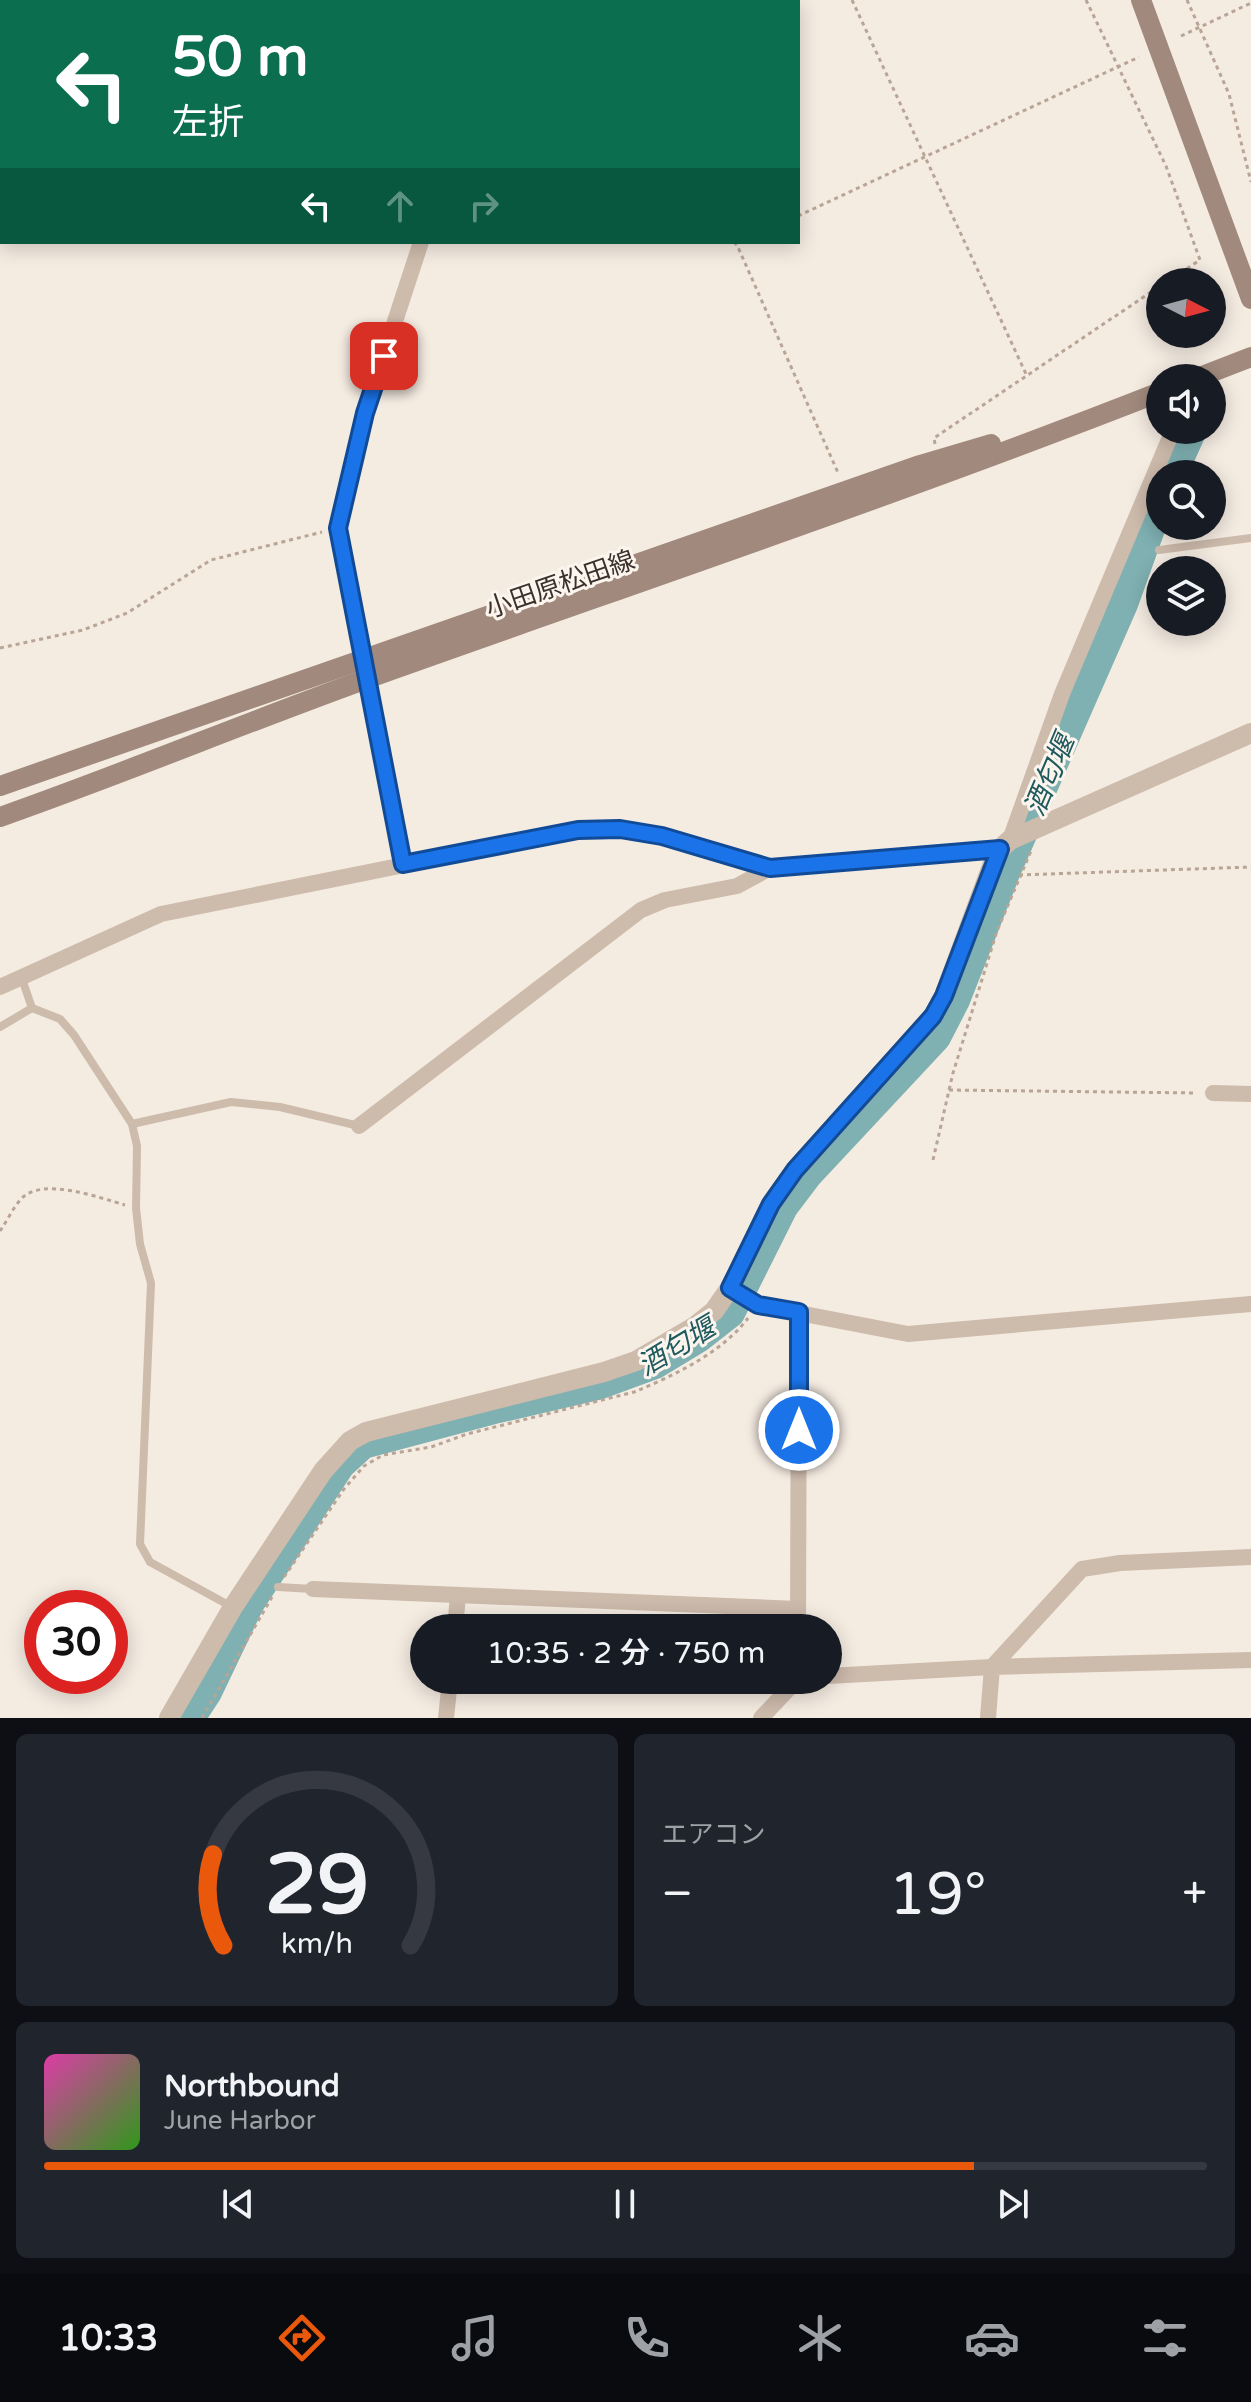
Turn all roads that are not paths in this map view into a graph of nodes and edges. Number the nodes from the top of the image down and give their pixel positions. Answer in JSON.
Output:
{"nodes":[{"id":1,"x":1141,"y":0,"type":"edge"},
{"id":2,"x":420,"y":244,"type":"edge"},
{"id":3,"x":1251,"y":299,"type":"edge"},
{"id":4,"x":1251,"y":357,"type":"edge"},
{"id":5,"x":1226,"y":367,"type":"edge"},
{"id":6,"x":1146,"y":397,"type":"edge"},
{"id":7,"x":1137,"y":401,"type":"junction"},
{"id":8,"x":1167,"y":444,"type":"edge"},
{"id":9,"x":1251,"y":538,"type":"edge"},
{"id":10,"x":1159,"y":550,"type":"dead end"},
{"id":11,"x":366,"y":670,"type":"junction"},
{"id":12,"x":1251,"y":733,"type":"edge"},
{"id":13,"x":0,"y":786,"type":"edge"},
{"id":14,"x":0,"y":817,"type":"edge"},
{"id":15,"x":1005,"y":844,"type":"junction"},
{"id":16,"x":403,"y":864,"type":"junction"},
{"id":17,"x":770,"y":868,"type":"junction"},
{"id":18,"x":22,"y":979,"type":"junction"},
{"id":19,"x":0,"y":987,"type":"edge"},
{"id":20,"x":32,"y":1008,"type":"junction"},
{"id":21,"x":0,"y":1027,"type":"edge"},
{"id":22,"x":1213,"y":1093,"type":"road end"},
{"id":23,"x":1251,"y":1094,"type":"edge"},
{"id":24,"x":132,"y":1124,"type":"junction"},
{"id":25,"x":359,"y":1126,"type":"joint"},
{"id":26,"x":730,"y":1288,"type":"junction"},
{"id":27,"x":1251,"y":1304,"type":"edge"},
{"id":28,"x":799,"y":1312,"type":"junction"},
{"id":29,"x":1251,"y":1557,"type":"edge"},
{"id":30,"x":278,"y":1587,"type":"road end"},
{"id":31,"x":313,"y":1589,"type":"joint"},
{"id":32,"x":458,"y":1596,"type":"junction"},
{"id":33,"x":233,"y":1607,"type":"junction"},
{"id":34,"x":798,"y":1609,"type":"junction"},
{"id":35,"x":456,"y":1614,"type":"edge"},
{"id":36,"x":798,"y":1614,"type":"edge"},
{"id":37,"x":1251,"y":1660,"type":"edge"},
{"id":38,"x":992,"y":1667,"type":"junction"},
{"id":39,"x":842,"y":1675,"type":"edge"},
{"id":40,"x":449,"y":1694,"type":"edge"},
{"id":41,"x":784,"y":1694,"type":"edge"},
{"id":42,"x":169,"y":1718,"type":"edge"},
{"id":43,"x":446,"y":1718,"type":"edge"},
{"id":44,"x":761,"y":1718,"type":"edge"},
{"id":45,"x":988,"y":1718,"type":"edge"}],
"edges":[{"from":1,"to":3,"type":"main road"},
{"from":2,"to":11,"type":"street"},
{"from":4,"to":5,"type":"main road"},
{"from":6,"to":7,"type":"main road","name":"小田原松田線"},
{"from":7,"to":11,"type":"main road","name":"小田原松田線"},
{"from":7,"to":11,"type":"main road","name":"小田原松田線"},
{"from":8,"to":15,"type":"street"},
{"from":9,"to":10,"type":"lane"},
{"from":11,"to":13,"type":"main road","name":"小田原松田線"},
{"from":11,"to":14,"type":"main road","name":"小田原松田線"},
{"from":11,"to":16,"type":"street"},
{"from":12,"to":15,"type":"street"},
{"from":15,"to":17,"type":"street"},
{"from":15,"to":26,"type":"street"},
{"from":16,"to":17,"type":"street"},
{"from":16,"to":18,"type":"street"},
{"from":17,"to":25,"type":"street"},
{"from":18,"to":19,"type":"street"},
{"from":18,"to":20,"type":"lane"},
{"from":20,"to":21,"type":"lane"},
{"from":20,"to":24,"type":"lane"},
{"from":22,"to":23,"type":"street"},
{"from":24,"to":25,"type":"lane"},
{"from":24,"to":33,"type":"lane"},
{"from":26,"to":28,"type":"street"},
{"from":26,"to":33,"type":"street"},
{"from":27,"to":28,"type":"street"},
{"from":28,"to":34,"type":"street"},
{"from":29,"to":38,"type":"street"},
{"from":30,"to":31,"type":"lane"},
{"from":31,"to":32,"type":"street"},
{"from":32,"to":34,"type":"street"},
{"from":32,"to":35,"type":"street"},
{"from":33,"to":42,"type":"street"},
{"from":34,"to":36,"type":"street"},
{"from":37,"to":38,"type":"street"},
{"from":38,"to":39,"type":"street"},
{"from":38,"to":45,"type":"street"},
{"from":40,"to":43,"type":"street"},
{"from":41,"to":44,"type":"street"}]}
